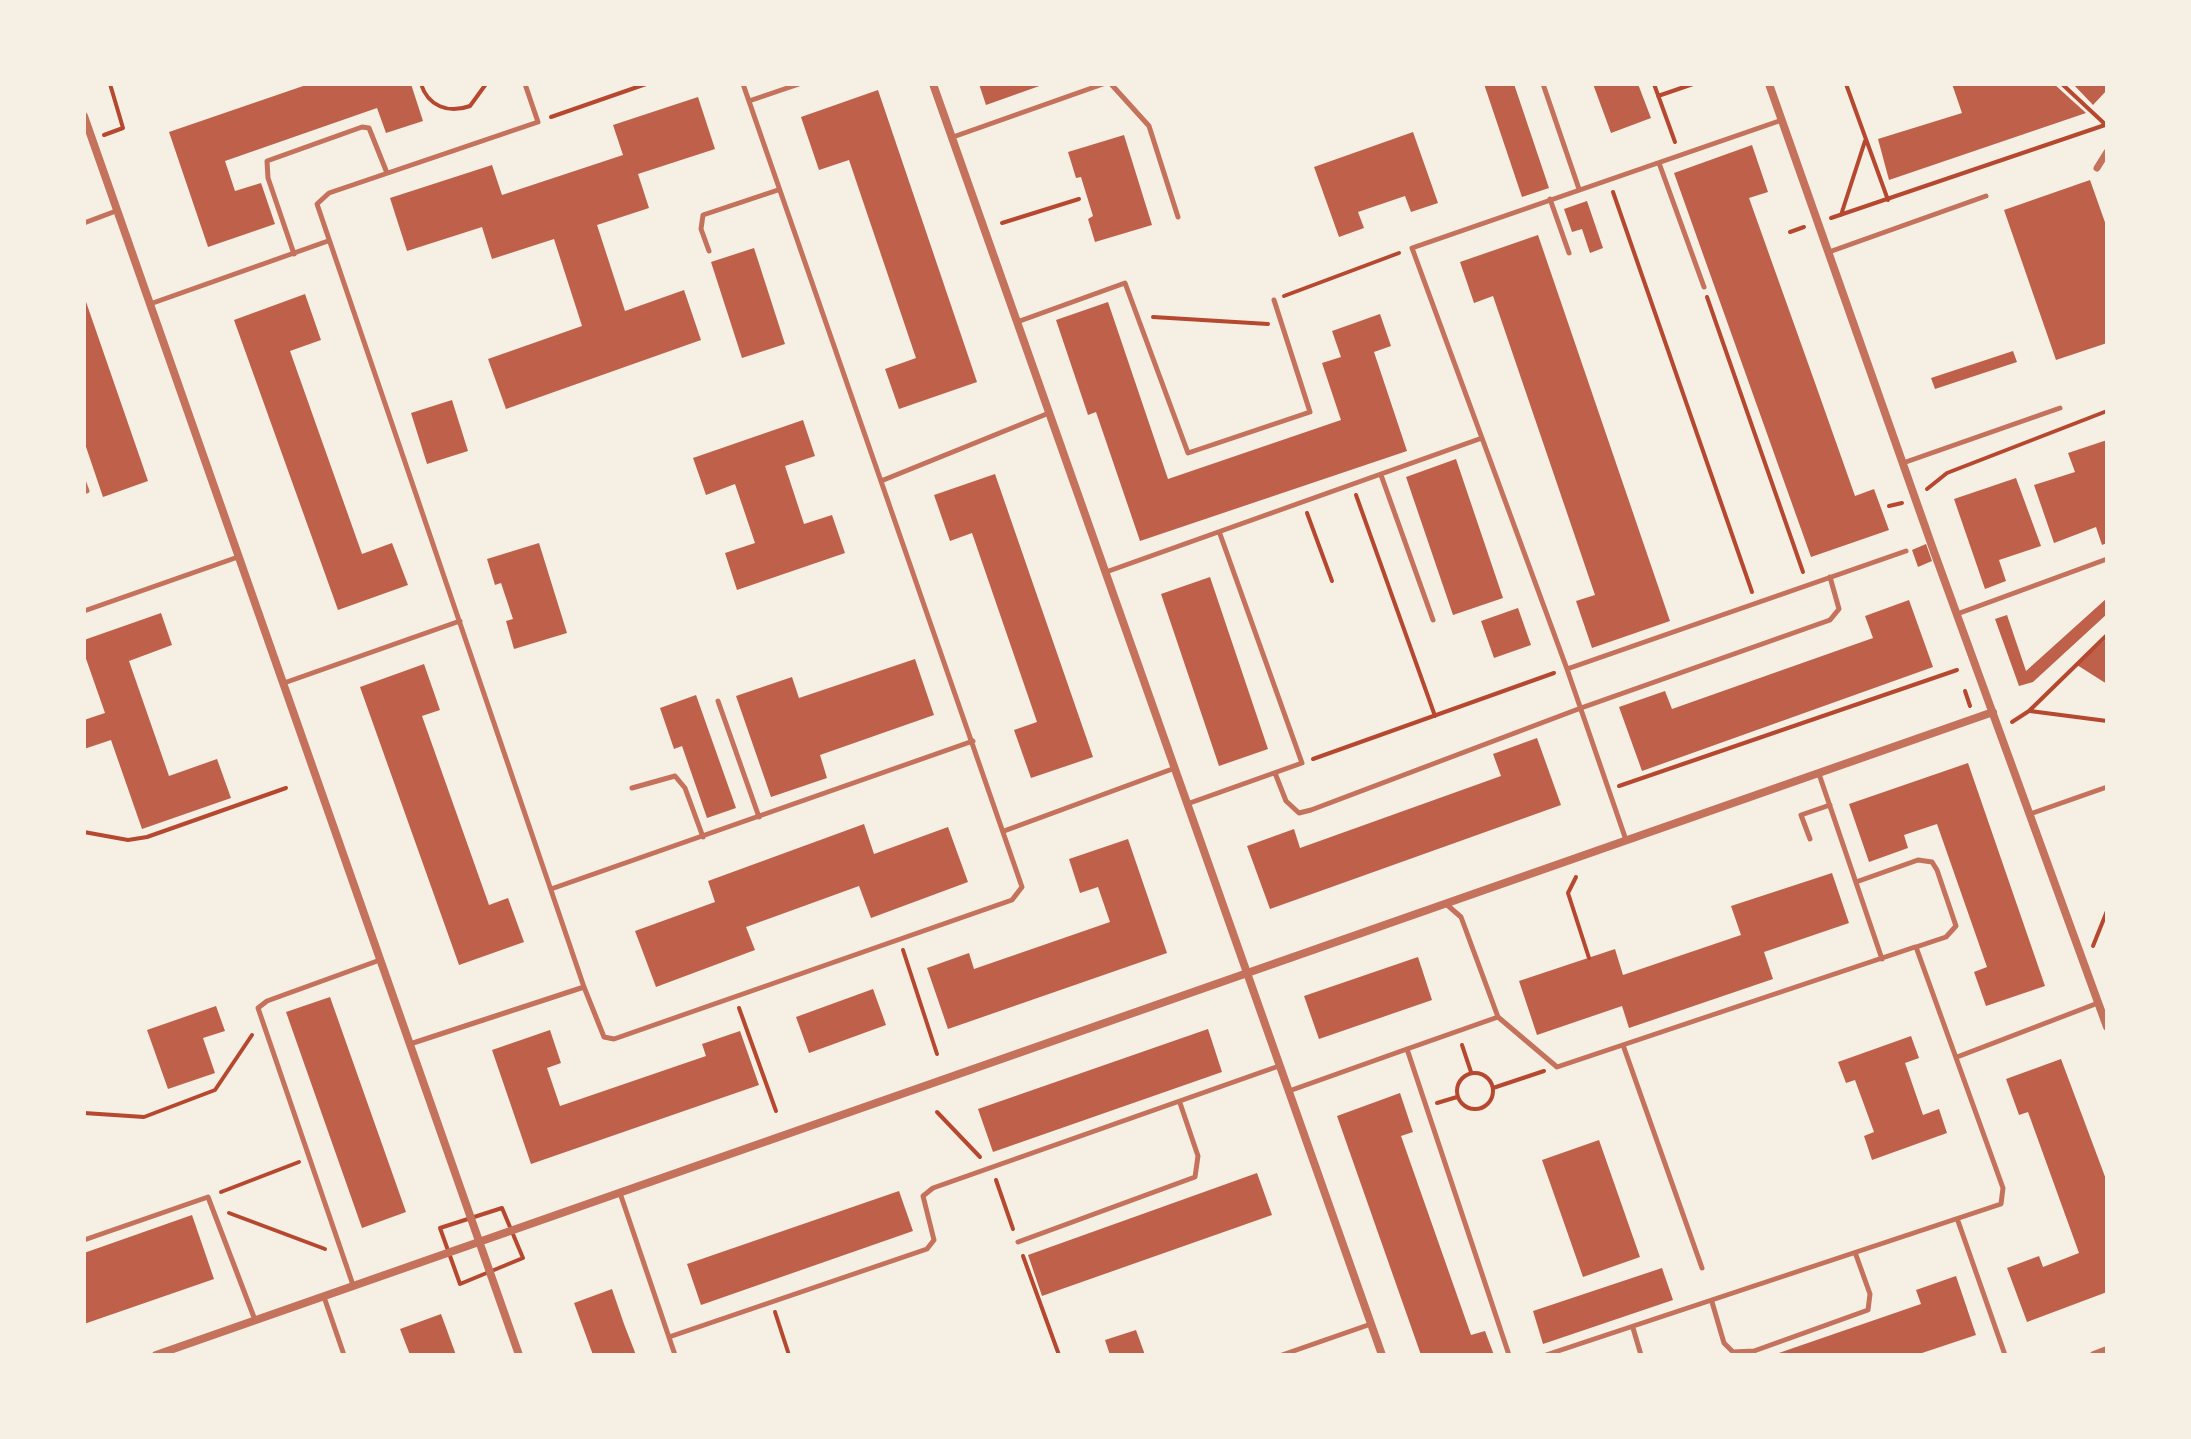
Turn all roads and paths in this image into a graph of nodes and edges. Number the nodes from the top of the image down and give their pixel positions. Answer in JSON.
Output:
{"nodes":[{"id":1,"x":110,"y":84,"type":"edge"},
{"id":2,"x":421,"y":84,"type":"edge"},
{"id":3,"x":486,"y":84,"type":"edge"},
{"id":4,"x":525,"y":84,"type":"edge"},
{"id":5,"x":646,"y":84,"type":"edge"},
{"id":6,"x":743,"y":84,"type":"edge"},
{"id":7,"x":799,"y":84,"type":"edge"},
{"id":8,"x":933,"y":84,"type":"edge"},
{"id":9,"x":1103,"y":84,"type":"edge"},
{"id":10,"x":1111,"y":84,"type":"edge"},
{"id":11,"x":1543,"y":84,"type":"edge"},
{"id":12,"x":1654,"y":84,"type":"edge"},
{"id":13,"x":1693,"y":84,"type":"edge"},
{"id":14,"x":1769,"y":84,"type":"edge"},
{"id":15,"x":1846,"y":84,"type":"edge"},
{"id":16,"x":2062,"y":84,"type":"edge"},
{"id":17,"x":1658,"y":96,"type":"junction"},
{"id":18,"x":749,"y":101,"type":"junction"},
{"id":19,"x":84,"y":116,"type":"edge"},
{"id":20,"x":1782,"y":120,"type":"junction"},
{"id":21,"x":538,"y":122,"type":"junction"},
{"id":22,"x":2106,"y":126,"type":"edge"},
{"id":23,"x":952,"y":138,"type":"junction"},
{"id":24,"x":1866,"y":138,"type":"junction"},
{"id":25,"x":92,"y":140,"type":"junction"},
{"id":26,"x":2107,"y":152,"type":"edge"},
{"id":27,"x":1680,"y":156,"type":"junction"},
{"id":28,"x":1659,"y":163,"type":"junction"},
{"id":29,"x":2097,"y":168,"type":"dead end"},
{"id":30,"x":387,"y":173,"type":"junction"},
{"id":31,"x":1579,"y":189,"type":"junction"},
{"id":32,"x":778,"y":190,"type":"junction"},
{"id":33,"x":1614,"y":194,"type":"dead end"},
{"id":34,"x":1986,"y":196,"type":"dead end"},
{"id":35,"x":1079,"y":199,"type":"dead end"},
{"id":36,"x":1550,"y":199,"type":"junction"},
{"id":37,"x":1888,"y":200,"type":"junction"},
{"id":38,"x":116,"y":211,"type":"junction"},
{"id":39,"x":1841,"y":215,"type":"junction"},
{"id":40,"x":1178,"y":217,"type":"dead end"},
{"id":41,"x":1818,"y":222,"type":"junction"},
{"id":42,"x":84,"y":223,"type":"edge"},
{"id":43,"x":1002,"y":223,"type":"dead end"},
{"id":44,"x":1790,"y":232,"type":"dead end"},
{"id":45,"x":328,"y":241,"type":"junction"},
{"id":46,"x":1412,"y":248,"type":"junction"},
{"id":47,"x":709,"y":251,"type":"dead end"},
{"id":48,"x":1829,"y":252,"type":"junction"},
{"id":49,"x":1569,"y":253,"type":"dead end"},
{"id":50,"x":294,"y":254,"type":"junction"},
{"id":51,"x":1704,"y":287,"type":"joint"},
{"id":52,"x":1274,"y":300,"type":"joint"},
{"id":53,"x":150,"y":304,"type":"junction"},
{"id":54,"x":1137,"y":315,"type":"junction"},
{"id":55,"x":1017,"y":322,"type":"junction"},
{"id":56,"x":1282,"y":325,"type":"junction"},
{"id":57,"x":2060,"y":408,"type":"dead end"},
{"id":58,"x":2107,"y":411,"type":"edge"},
{"id":59,"x":1049,"y":413,"type":"junction"},
{"id":60,"x":1482,"y":438,"type":"junction"},
{"id":61,"x":1902,"y":463,"type":"junction"},
{"id":62,"x":1381,"y":475,"type":"junction"},
{"id":63,"x":881,"y":481,"type":"junction"},
{"id":64,"x":84,"y":483,"type":"edge"},
{"id":65,"x":1352,"y":485,"type":"junction"},
{"id":66,"x":87,"y":491,"type":"dead end"},
{"id":67,"x":1915,"y":499,"type":"junction"},
{"id":68,"x":1303,"y":503,"type":"junction"},
{"id":69,"x":1889,"y":506,"type":"dead end"},
{"id":70,"x":1220,"y":534,"type":"junction"},
{"id":71,"x":1906,"y":551,"type":"dead end"},
{"id":72,"x":238,"y":557,"type":"junction"},
{"id":73,"x":2107,"y":559,"type":"edge"},
{"id":74,"x":1106,"y":572,"type":"junction"},
{"id":75,"x":1830,"y":577,"type":"junction"},
{"id":76,"x":1332,"y":581,"type":"dead end"},
{"id":77,"x":1807,"y":585,"type":"junction"},
{"id":78,"x":1751,"y":588,"type":"dead end"},
{"id":79,"x":84,"y":611,"type":"edge"},
{"id":80,"x":1957,"y":614,"type":"junction"},
{"id":81,"x":1433,"y":620,"type":"dead end"},
{"id":82,"x":460,"y":621,"type":"junction"},
{"id":83,"x":2107,"y":635,"type":"edge"},
{"id":84,"x":1567,"y":669,"type":"junction"},
{"id":85,"x":1957,"y":670,"type":"dead end"},
{"id":86,"x":283,"y":683,"type":"junction"},
{"id":87,"x":718,"y":701,"type":"dead end"},
{"id":88,"x":1581,"y":708,"type":"junction"},
{"id":89,"x":2029,"y":711,"type":"junction"},
{"id":90,"x":1993,"y":712,"type":"junction"},
{"id":91,"x":1435,"y":716,"type":"junction"},
{"id":92,"x":2107,"y":721,"type":"edge"},
{"id":93,"x":2000,"y":729,"type":"junction"},
{"id":94,"x":973,"y":741,"type":"junction"},
{"id":95,"x":1302,"y":763,"type":"junction"},
{"id":96,"x":1175,"y":768,"type":"junction"},
{"id":97,"x":1275,"y":773,"type":"junction"},
{"id":98,"x":1819,"y":774,"type":"junction"},
{"id":99,"x":2107,"y":787,"type":"edge"},
{"id":100,"x":286,"y":788,"type":"dead end"},
{"id":101,"x":632,"y":788,"type":"dead end"},
{"id":102,"x":1611,"y":789,"type":"junction"},
{"id":103,"x":1187,"y":804,"type":"junction"},
{"id":104,"x":1830,"y":805,"type":"junction"},
{"id":105,"x":2030,"y":814,"type":"junction"},
{"id":106,"x":759,"y":817,"type":"junction"},
{"id":107,"x":1004,"y":831,"type":"junction"},
{"id":108,"x":84,"y":832,"type":"edge"},
{"id":109,"x":703,"y":837,"type":"junction"},
{"id":110,"x":1810,"y":839,"type":"dead end"},
{"id":111,"x":1626,"y":840,"type":"junction"},
{"id":112,"x":1576,"y":877,"type":"dead end"},
{"id":113,"x":1856,"y":882,"type":"junction"},
{"id":114,"x":551,"y":889,"type":"junction"},
{"id":115,"x":1445,"y":903,"type":"junction"},
{"id":116,"x":2107,"y":911,"type":"edge"},
{"id":117,"x":900,"y":940,"type":"junction"},
{"id":118,"x":1917,"y":947,"type":"junction"},
{"id":119,"x":1589,"y":958,"type":"dead end"},
{"id":120,"x":1882,"y":959,"type":"junction"},
{"id":121,"x":380,"y":960,"type":"junction"},
{"id":122,"x":2085,"y":966,"type":"junction"},
{"id":123,"x":1247,"y":973,"type":"junction"},
{"id":124,"x":584,"y":987,"type":"junction"},
{"id":125,"x":736,"y":998,"type":"junction"},
{"id":126,"x":2099,"y":1003,"type":"junction"},
{"id":127,"x":1498,"y":1017,"type":"junction"},
{"id":128,"x":260,"y":1023,"type":"junction"},
{"id":129,"x":2107,"y":1027,"type":"edge"},
{"id":130,"x":1457,"y":1031,"type":"junction"},
{"id":131,"x":409,"y":1044,"type":"junction"},
{"id":132,"x":1623,"y":1045,"type":"junction"},
{"id":133,"x":1407,"y":1049,"type":"junction"},
{"id":134,"x":937,"y":1054,"type":"dead end"},
{"id":135,"x":1957,"y":1057,"type":"junction"},
{"id":136,"x":1279,"y":1066,"type":"junction"},
{"id":137,"x":1557,"y":1067,"type":"junction"},
{"id":138,"x":1471,"y":1072,"type":"junction"},
{"id":139,"x":1493,"y":1088,"type":"junction"},
{"id":140,"x":1289,"y":1091,"type":"junction"},
{"id":141,"x":1457,"y":1097,"type":"junction"},
{"id":142,"x":1180,"y":1103,"type":"junction"},
{"id":143,"x":1426,"y":1107,"type":"junction"},
{"id":144,"x":776,"y":1111,"type":"dead end"},
{"id":145,"x":937,"y":1112,"type":"dead end"},
{"id":146,"x":84,"y":1113,"type":"edge"},
{"id":147,"x":309,"y":1159,"type":"junction"},
{"id":148,"x":991,"y":1168,"type":"junction"},
{"id":149,"x":619,"y":1192,"type":"junction"},
{"id":150,"x":208,"y":1197,"type":"junction"},
{"id":151,"x":211,"y":1206,"type":"junction"},
{"id":152,"x":1958,"y":1221,"type":"junction"},
{"id":153,"x":84,"y":1240,"type":"edge"},
{"id":154,"x":479,"y":1241,"type":"junction"},
{"id":155,"x":1018,"y":1242,"type":"junction"},
{"id":156,"x":1856,"y":1255,"type":"junction"},
{"id":157,"x":343,"y":1256,"type":"junction"},
{"id":158,"x":1702,"y":1268,"type":"dead end"},
{"id":159,"x":353,"y":1285,"type":"junction"},
{"id":160,"x":323,"y":1296,"type":"junction"},
{"id":161,"x":772,"y":1302,"type":"junction"},
{"id":162,"x":1712,"y":1302,"type":"junction"},
{"id":163,"x":255,"y":1320,"type":"junction"},
{"id":164,"x":1371,"y":1324,"type":"junction"},
{"id":165,"x":1633,"y":1328,"type":"junction"},
{"id":166,"x":669,"y":1337,"type":"junction"},
{"id":167,"x":2107,"y":1350,"type":"edge"},
{"id":168,"x":156,"y":1355,"type":"edge"},
{"id":169,"x":344,"y":1355,"type":"edge"},
{"id":170,"x":519,"y":1355,"type":"edge"},
{"id":171,"x":675,"y":1355,"type":"edge"},
{"id":172,"x":789,"y":1355,"type":"edge"},
{"id":173,"x":1059,"y":1355,"type":"edge"},
{"id":174,"x":1282,"y":1355,"type":"edge"},
{"id":175,"x":1382,"y":1355,"type":"edge"},
{"id":176,"x":1509,"y":1355,"type":"edge"},
{"id":177,"x":1546,"y":1355,"type":"edge"},
{"id":178,"x":1641,"y":1355,"type":"edge"},
{"id":179,"x":2005,"y":1355,"type":"edge"},
{"id":180,"x":2094,"y":1355,"type":"edge"}],
"edges":[{"from":1,"to":25,"type":"path"},
{"from":2,"to":3,"type":"path"},
{"from":4,"to":21,"type":"lane"},
{"from":5,"to":21,"type":"path"},
{"from":6,"to":18,"type":"lane"},
{"from":7,"to":18,"type":"lane"},
{"from":8,"to":23,"type":"street"},
{"from":9,"to":23,"type":"lane"},
{"from":10,"to":40,"type":"lane"},
{"from":11,"to":31,"type":"lane"},
{"from":12,"to":17,"type":"path"},
{"from":13,"to":17,"type":"path"},
{"from":14,"to":20,"type":"street"},
{"from":15,"to":24,"type":"path"},
{"from":16,"to":22,"type":"path"},
{"from":17,"to":27,"type":"path"},
{"from":18,"to":32,"type":"lane"},
{"from":19,"to":25,"type":"street"},
{"from":20,"to":27,"type":"lane"},
{"from":20,"to":41,"type":"street"},
{"from":21,"to":30,"type":"lane"},
{"from":22,"to":37,"type":"path"},
{"from":23,"to":55,"type":"street"},
{"from":24,"to":37,"type":"path"},
{"from":24,"to":39,"type":"path"},
{"from":25,"to":38,"type":"street"},
{"from":26,"to":29,"type":"street"},
{"from":27,"to":28,"type":"lane"},
{"from":28,"to":31,"type":"lane"},
{"from":28,"to":51,"type":"lane"},
{"from":30,"to":45,"type":"lane"},
{"from":30,"to":50,"type":"lane"},
{"from":31,"to":36,"type":"lane"},
{"from":32,"to":47,"type":"lane"},
{"from":32,"to":63,"type":"lane"},
{"from":33,"to":78,"type":"path"},
{"from":34,"to":48,"type":"lane"},
{"from":35,"to":43,"type":"path"},
{"from":36,"to":46,"type":"lane"},
{"from":36,"to":49,"type":"lane"},
{"from":37,"to":39,"type":"path"},
{"from":38,"to":42,"type":"lane"},
{"from":38,"to":53,"type":"street"},
{"from":39,"to":41,"type":"path"},
{"from":41,"to":44,"type":"path"},
{"from":41,"to":48,"type":"street"},
{"from":45,"to":50,"type":"lane"},
{"from":45,"to":82,"type":"lane"},
{"from":46,"to":52,"type":"path"},
{"from":46,"to":60,"type":"lane"},
{"from":48,"to":61,"type":"street"},
{"from":50,"to":53,"type":"lane"},
{"from":51,"to":77,"type":"path"},
{"from":52,"to":56,"type":"lane"},
{"from":53,"to":72,"type":"street"},
{"from":54,"to":55,"type":"lane"},
{"from":54,"to":56,"type":"path"},
{"from":54,"to":56,"type":"lane"},
{"from":55,"to":59,"type":"street"},
{"from":57,"to":61,"type":"lane"},
{"from":58,"to":67,"type":"path"},
{"from":59,"to":63,"type":"lane"},
{"from":59,"to":74,"type":"street"},
{"from":60,"to":62,"type":"lane"},
{"from":60,"to":84,"type":"lane"},
{"from":61,"to":67,"type":"street"},
{"from":62,"to":65,"type":"lane"},
{"from":62,"to":81,"type":"lane"},
{"from":63,"to":94,"type":"lane"},
{"from":64,"to":66,"type":"lane"},
{"from":65,"to":68,"type":"lane"},
{"from":65,"to":91,"type":"path"},
{"from":67,"to":69,"type":"path"},
{"from":67,"to":80,"type":"street"},
{"from":68,"to":70,"type":"lane"},
{"from":68,"to":76,"type":"path"},
{"from":70,"to":74,"type":"lane"},
{"from":70,"to":95,"type":"lane"},
{"from":71,"to":75,"type":"lane"},
{"from":72,"to":79,"type":"lane"},
{"from":72,"to":86,"type":"street"},
{"from":73,"to":80,"type":"lane"},
{"from":74,"to":96,"type":"street"},
{"from":75,"to":77,"type":"lane"},
{"from":75,"to":88,"type":"lane"},
{"from":77,"to":84,"type":"lane"},
{"from":80,"to":90,"type":"street"},
{"from":82,"to":86,"type":"lane"},
{"from":82,"to":114,"type":"lane"},
{"from":83,"to":89,"type":"path"},
{"from":84,"to":88,"type":"lane"},
{"from":84,"to":91,"type":"path"},
{"from":85,"to":102,"type":"path"},
{"from":86,"to":121,"type":"street"},
{"from":87,"to":106,"type":"lane"},
{"from":88,"to":97,"type":"lane"},
{"from":88,"to":102,"type":"lane"},
{"from":89,"to":92,"type":"path"},
{"from":89,"to":93,"type":"path"},
{"from":90,"to":93,"type":"street"},
{"from":90,"to":98,"type":"street"},
{"from":91,"to":95,"type":"path"},
{"from":93,"to":105,"type":"street"},
{"from":94,"to":106,"type":"lane"},
{"from":94,"to":107,"type":"lane"},
{"from":95,"to":97,"type":"lane"},
{"from":96,"to":103,"type":"street"},
{"from":96,"to":107,"type":"lane"},
{"from":97,"to":103,"type":"lane"},
{"from":98,"to":104,"type":"lane"},
{"from":98,"to":111,"type":"street"},
{"from":99,"to":105,"type":"lane"},
{"from":100,"to":108,"type":"path"},
{"from":101,"to":109,"type":"lane"},
{"from":102,"to":111,"type":"lane"},
{"from":103,"to":123,"type":"street"},
{"from":104,"to":110,"type":"lane"},
{"from":104,"to":113,"type":"lane"},
{"from":105,"to":122,"type":"street"},
{"from":106,"to":109,"type":"lane"},
{"from":107,"to":117,"type":"lane"},
{"from":109,"to":114,"type":"lane"},
{"from":111,"to":115,"type":"street"},
{"from":112,"to":119,"type":"path"},
{"from":113,"to":118,"type":"lane"},
{"from":113,"to":120,"type":"lane"},
{"from":114,"to":124,"type":"lane"},
{"from":115,"to":123,"type":"street"},
{"from":115,"to":127,"type":"lane"},
{"from":116,"to":122,"type":"path"},
{"from":117,"to":125,"type":"lane"},
{"from":117,"to":134,"type":"path"},
{"from":118,"to":120,"type":"lane"},
{"from":118,"to":135,"type":"lane"},
{"from":120,"to":132,"type":"lane"},
{"from":121,"to":128,"type":"lane"},
{"from":121,"to":131,"type":"street"},
{"from":122,"to":126,"type":"street"},
{"from":123,"to":136,"type":"street"},
{"from":123,"to":149,"type":"street"},
{"from":124,"to":125,"type":"lane"},
{"from":124,"to":131,"type":"lane"},
{"from":125,"to":144,"type":"path"},
{"from":126,"to":129,"type":"street"},
{"from":126,"to":135,"type":"lane"},
{"from":127,"to":130,"type":"lane"},
{"from":127,"to":137,"type":"lane"},
{"from":128,"to":146,"type":"path"},
{"from":128,"to":147,"type":"lane"},
{"from":130,"to":133,"type":"lane"},
{"from":130,"to":138,"type":"path"},
{"from":131,"to":154,"type":"street"},
{"from":132,"to":137,"type":"lane"},
{"from":132,"to":158,"type":"lane"},
{"from":133,"to":140,"type":"lane"},
{"from":133,"to":143,"type":"lane"},
{"from":135,"to":152,"type":"lane"},
{"from":136,"to":140,"type":"street"},
{"from":136,"to":142,"type":"lane"},
{"from":137,"to":139,"type":"path"},
{"from":138,"to":139,"type":"path"},
{"from":138,"to":141,"type":"path"},
{"from":139,"to":141,"type":"path"},
{"from":140,"to":164,"type":"street"},
{"from":141,"to":143,"type":"path"},
{"from":142,"to":148,"type":"lane"},
{"from":142,"to":155,"type":"lane"},
{"from":143,"to":176,"type":"lane"},
{"from":145,"to":148,"type":"path"},
{"from":147,"to":150,"type":"path"},
{"from":147,"to":157,"type":"lane"},
{"from":148,"to":155,"type":"path"},
{"from":148,"to":161,"type":"lane"},
{"from":149,"to":154,"type":"street"},
{"from":149,"to":166,"type":"lane"},
{"from":150,"to":151,"type":"lane"},
{"from":150,"to":153,"type":"lane"},
{"from":151,"to":157,"type":"path"},
{"from":151,"to":163,"type":"lane"},
{"from":152,"to":156,"type":"lane"},
{"from":152,"to":179,"type":"lane"},
{"from":154,"to":159,"type":"street"},
{"from":154,"to":170,"type":"street"},
{"from":155,"to":173,"type":"path"},
{"from":156,"to":162,"type":"lane"},
{"from":156,"to":162,"type":"lane"},
{"from":157,"to":159,"type":"lane"},
{"from":159,"to":160,"type":"street"},
{"from":160,"to":163,"type":"street"},
{"from":160,"to":169,"type":"lane"},
{"from":161,"to":166,"type":"lane"},
{"from":161,"to":172,"type":"path"},
{"from":162,"to":165,"type":"lane"},
{"from":163,"to":168,"type":"street"},
{"from":164,"to":174,"type":"lane"},
{"from":164,"to":175,"type":"street"},
{"from":165,"to":177,"type":"lane"},
{"from":165,"to":178,"type":"lane"},
{"from":166,"to":171,"type":"lane"},
{"from":167,"to":180,"type":"street"}]}
